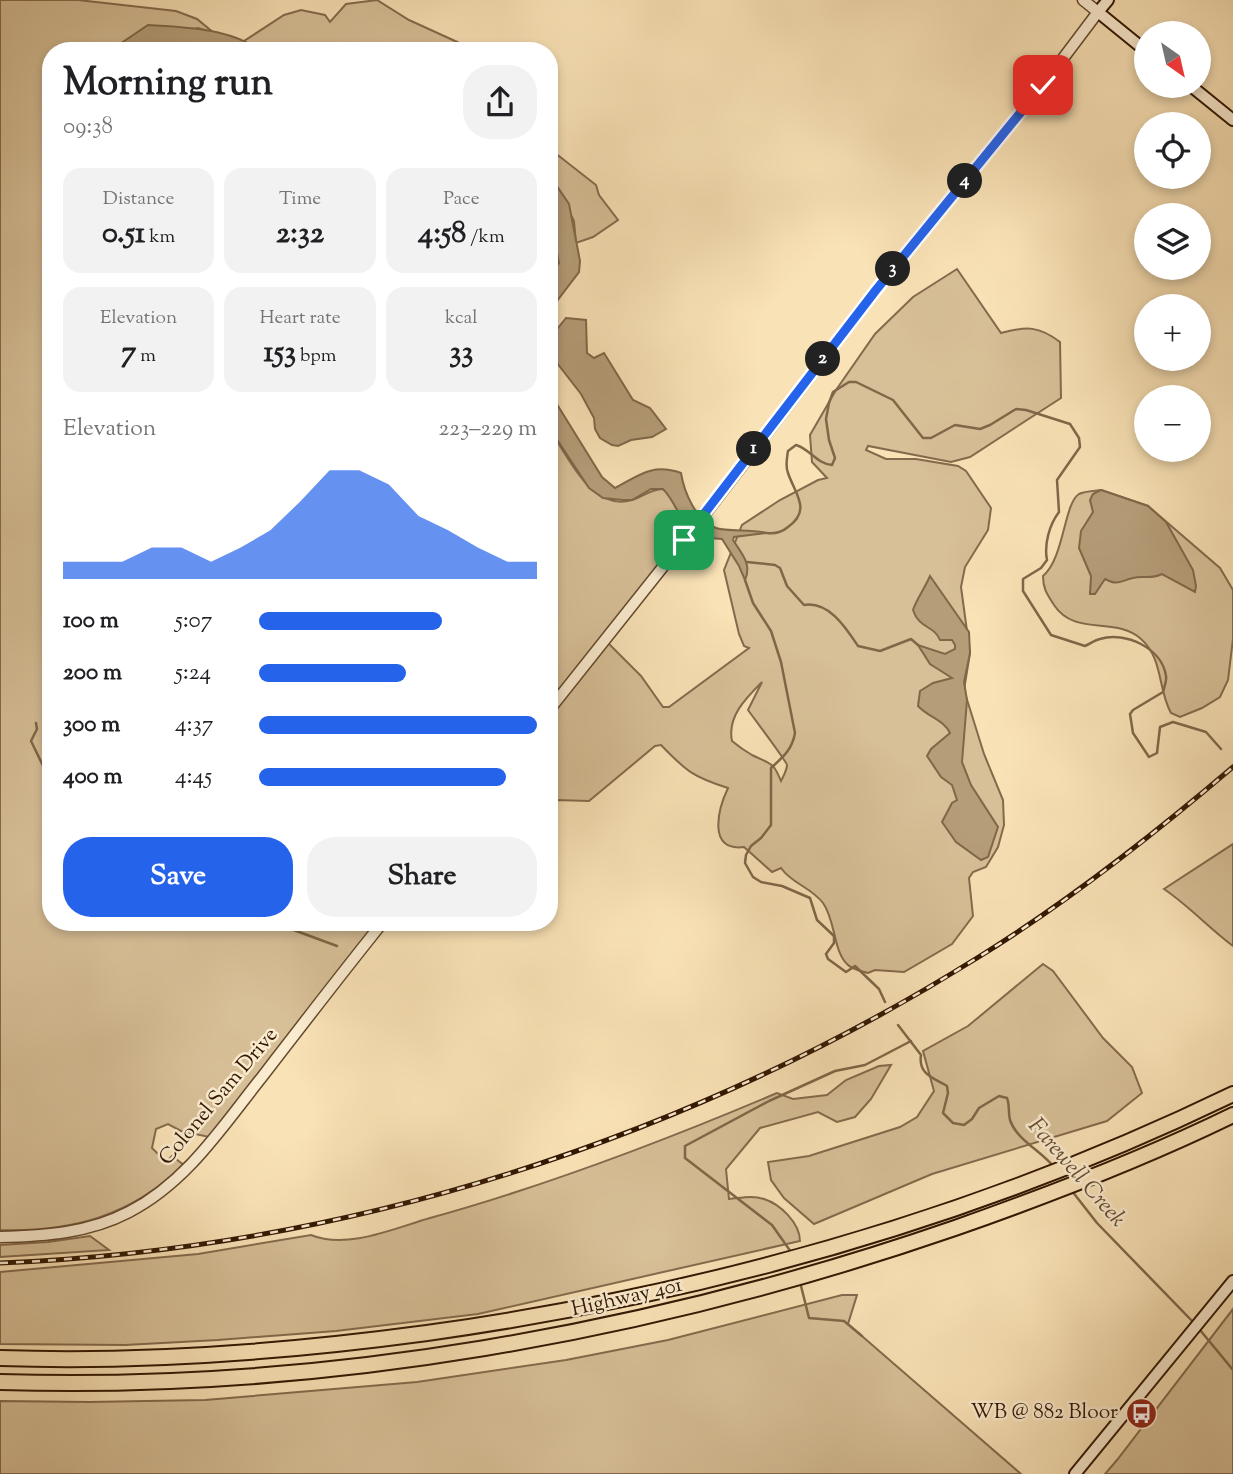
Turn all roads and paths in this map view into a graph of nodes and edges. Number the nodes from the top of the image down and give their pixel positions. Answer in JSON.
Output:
{"nodes":[{"id":1,"x":1083,"y":0,"type":"edge"},
{"id":2,"x":1108,"y":0,"type":"edge"},
{"id":3,"x":1098,"y":12,"type":"junction"},
{"id":4,"x":1134,"y":41,"type":"edge"},
{"id":5,"x":1206,"y":98,"type":"edge"},
{"id":6,"x":1233,"y":120,"type":"edge"},
{"id":7,"x":558,"y":699,"type":"edge"},
{"id":8,"x":376,"y":931,"type":"edge"},
{"id":9,"x":1233,"y":1094,"type":"edge"},
{"id":10,"x":1233,"y":1115,"type":"edge"},
{"id":11,"x":0,"y":1237,"type":"edge"},
{"id":12,"x":1233,"y":1281,"type":"edge"},
{"id":13,"x":0,"y":1358,"type":"edge"},
{"id":14,"x":0,"y":1382,"type":"edge"},
{"id":15,"x":1075,"y":1474,"type":"edge"}],
"edges":[{"from":1,"to":3,"type":"street"},
{"from":2,"to":3,"type":"main road"},
{"from":3,"to":4,"type":"main road"},
{"from":3,"to":7,"type":"street"},
{"from":5,"to":6,"type":"main road"},
{"from":8,"to":11,"type":"street","name":"Colonel Sam Drive"},
{"from":9,"to":13,"type":"highway","name":"Highway 401"},
{"from":10,"to":14,"type":"highway","name":"Highway 401"},
{"from":12,"to":15,"type":"main road"}]}
